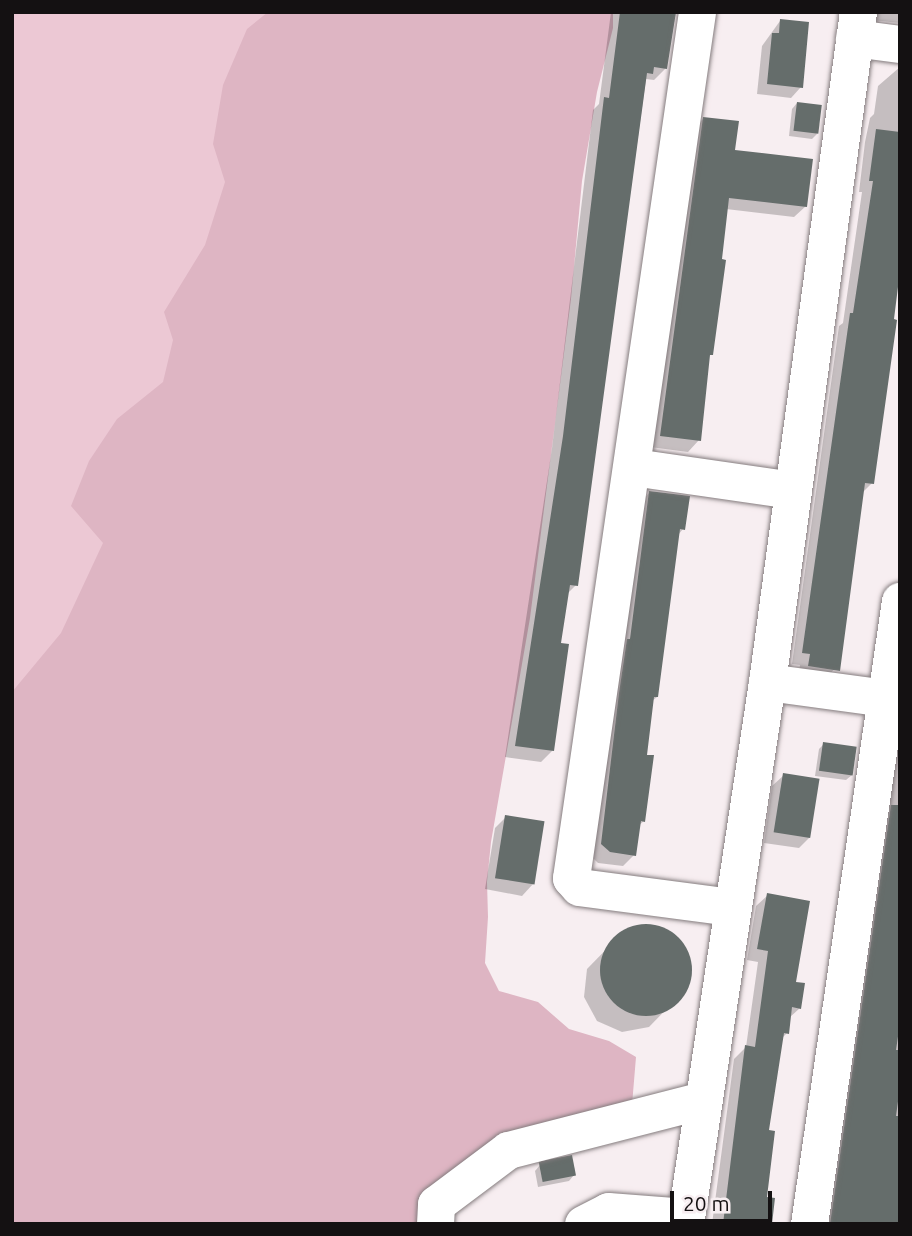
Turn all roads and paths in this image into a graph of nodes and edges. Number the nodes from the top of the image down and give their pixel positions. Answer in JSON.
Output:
{"nodes":[{"id":1,"x":697,"y":12,"type":"edge"},
{"id":2,"x":856,"y":25,"type":"edge"},
{"id":3,"x":900,"y":44,"type":"edge"},
{"id":4,"x":633,"y":467,"type":"junction"},
{"id":5,"x":792,"y":490,"type":"junction"},
{"id":6,"x":900,"y":601,"type":"edge"},
{"id":7,"x":766,"y":682,"type":"junction"},
{"id":8,"x":893,"y":699,"type":"edge"},
{"id":9,"x":731,"y":907,"type":"junction"},
{"id":10,"x":704,"y":1100,"type":"junction"},
{"id":11,"x":686,"y":1220,"type":"edge"},
{"id":12,"x":435,"y":1224,"type":"edge"},
{"id":13,"x":583,"y":1224,"type":"edge"},
{"id":14,"x":809,"y":1224,"type":"edge"}],
"edges":[{"from":1,"to":4,"type":"street"},
{"from":2,"to":3,"type":"street"},
{"from":2,"to":5,"type":"street"},
{"from":4,"to":5,"type":"street"},
{"from":4,"to":9,"type":"street"},
{"from":5,"to":7,"type":"street"},
{"from":6,"to":8,"type":"street"},
{"from":7,"to":8,"type":"street"},
{"from":7,"to":9,"type":"street"},
{"from":8,"to":14,"type":"street"},
{"from":9,"to":10,"type":"street"},
{"from":10,"to":11,"type":"street"},
{"from":10,"to":12,"type":"street"},
{"from":11,"to":13,"type":"street"}]}
